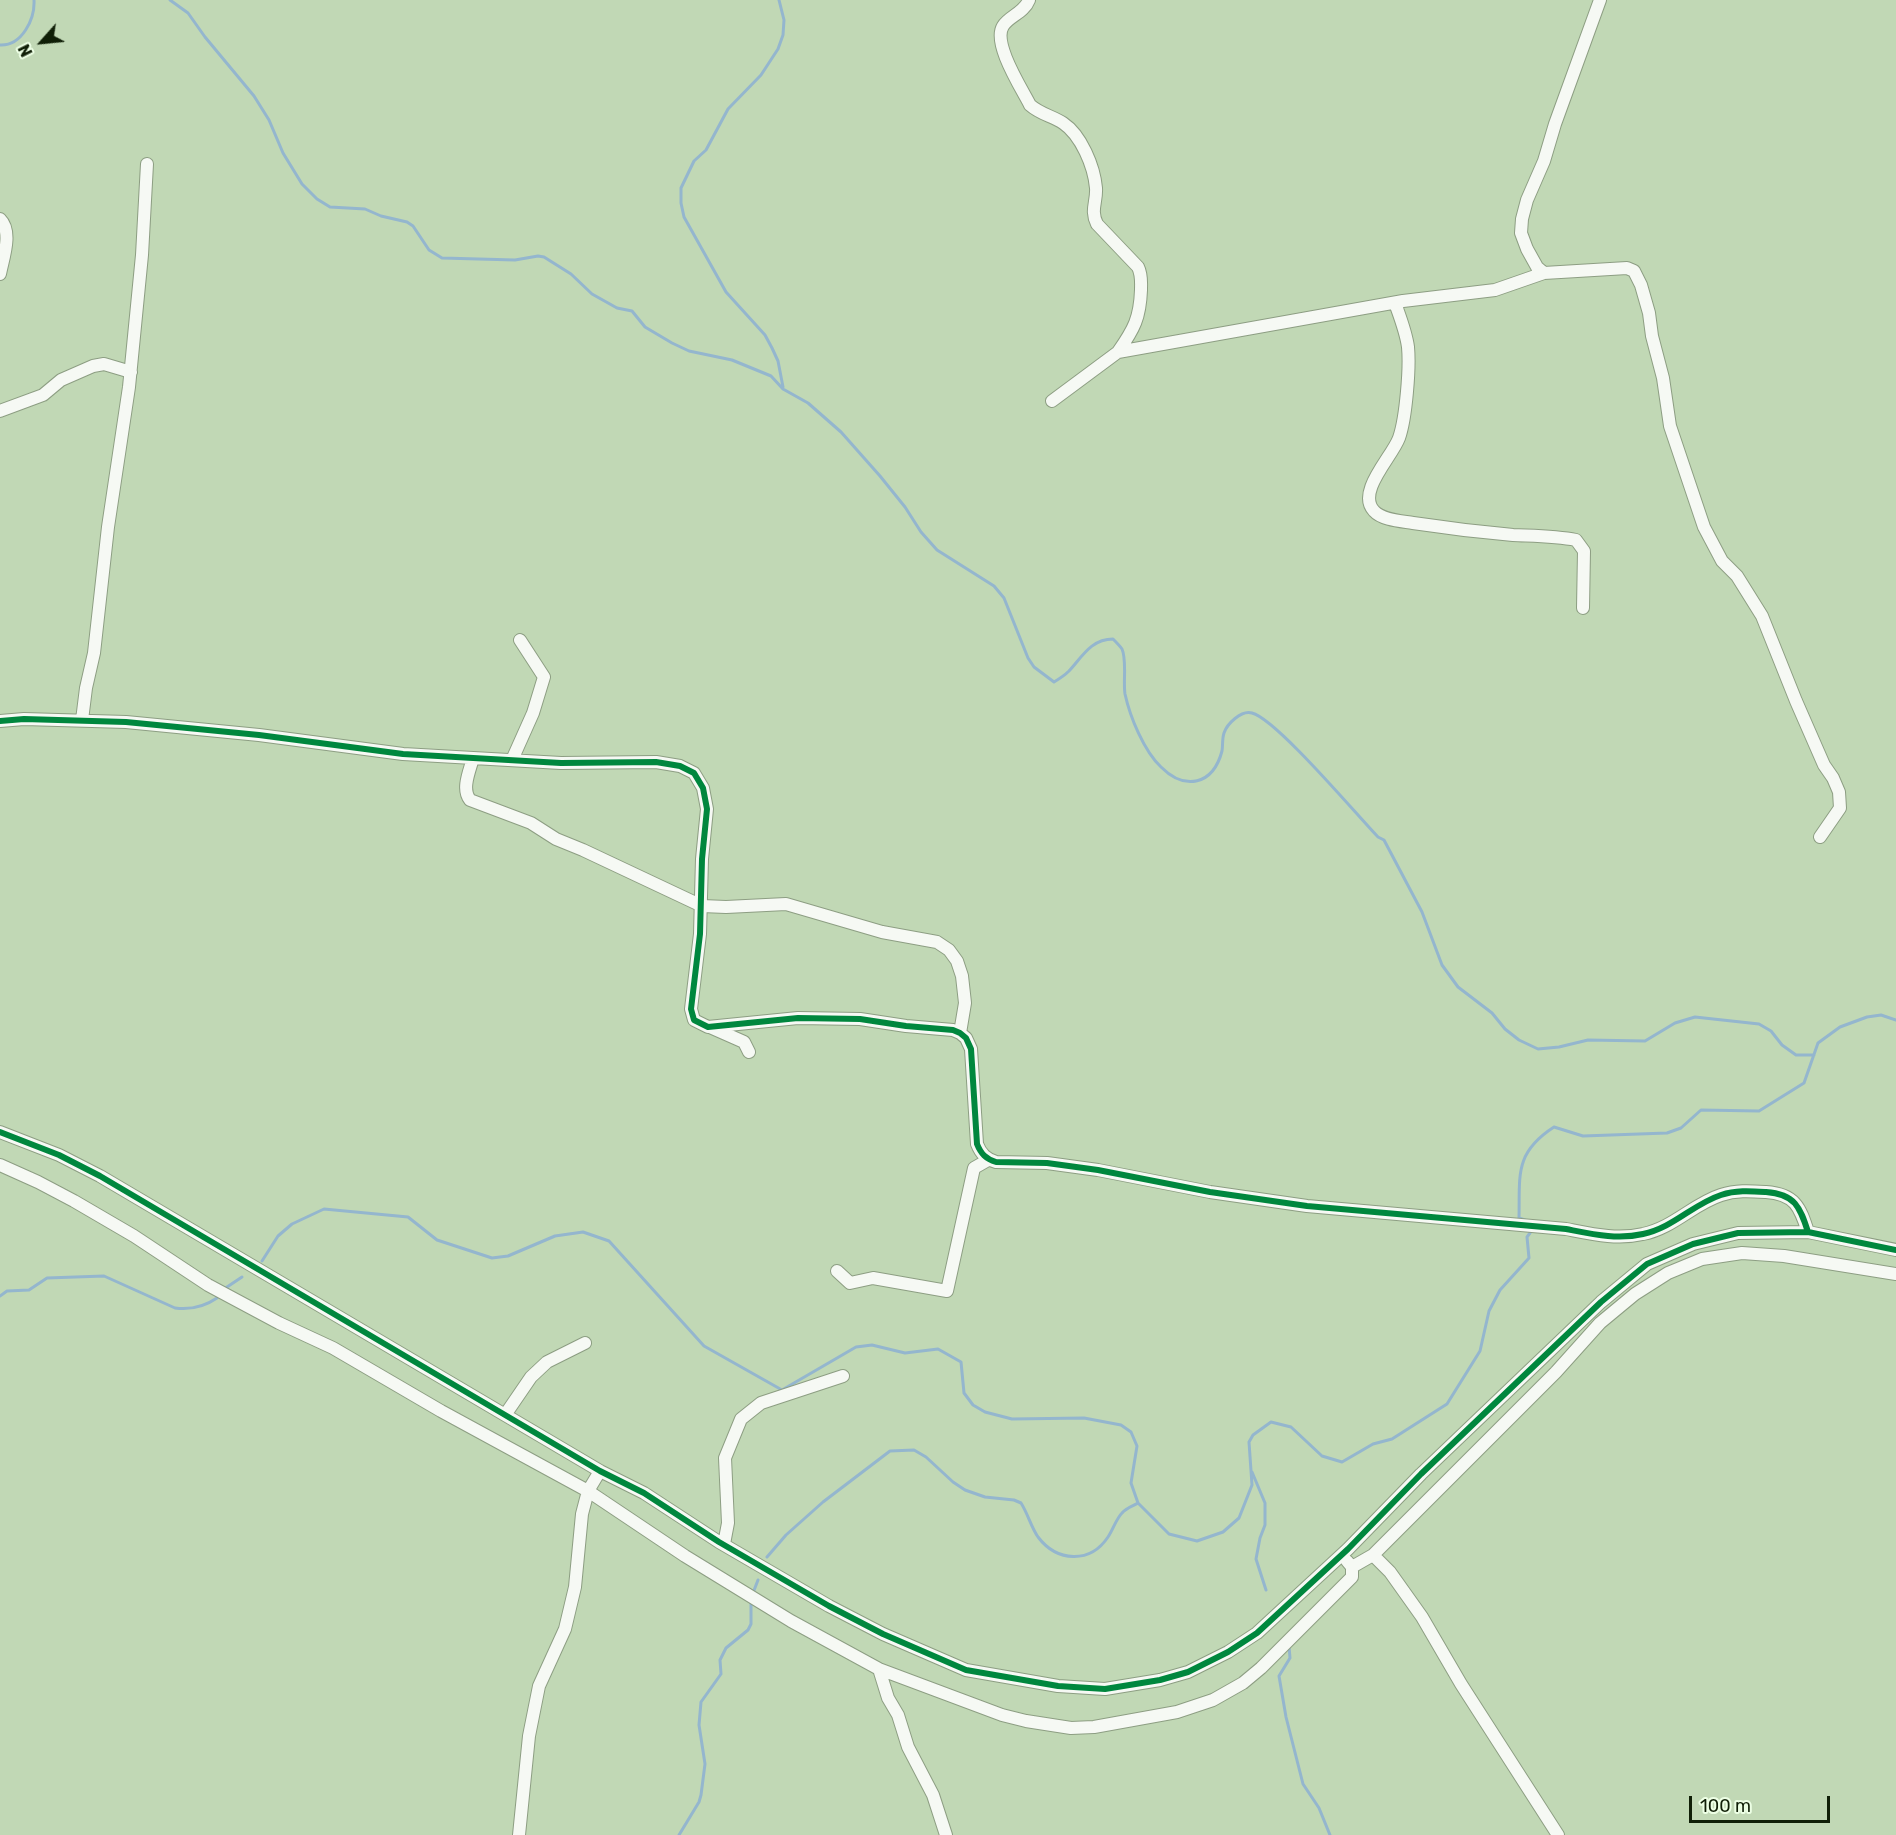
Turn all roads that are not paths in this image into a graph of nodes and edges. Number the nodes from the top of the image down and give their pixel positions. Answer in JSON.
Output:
{"nodes":[{"id":1,"x":1029,"y":0,"type":"edge"},
{"id":2,"x":1600,"y":0,"type":"edge"},
{"id":3,"x":147,"y":164,"type":"dead end"},
{"id":4,"x":0,"y":219,"type":"edge"},
{"id":5,"x":1544,"y":273,"type":"junction"},
{"id":6,"x":0,"y":274,"type":"edge"},
{"id":7,"x":1395,"y":303,"type":"junction"},
{"id":8,"x":1118,"y":352,"type":"junction"},
{"id":9,"x":131,"y":372,"type":"junction"},
{"id":10,"x":1053,"y":401,"type":"dead end"},
{"id":11,"x":0,"y":411,"type":"edge"},
{"id":12,"x":1582,"y":608,"type":"dead end"},
{"id":13,"x":520,"y":640,"type":"dead end"},
{"id":14,"x":82,"y":720,"type":"junction"},
{"id":15,"x":0,"y":722,"type":"edge"},
{"id":16,"x":472,"y":758,"type":"junction"},
{"id":17,"x":513,"y":760,"type":"junction"},
{"id":18,"x":1820,"y":837,"type":"dead end"},
{"id":19,"x":702,"y":906,"type":"junction"},
{"id":20,"x":708,"y":1027,"type":"junction"},
{"id":21,"x":960,"y":1033,"type":"junction"},
{"id":22,"x":749,"y":1052,"type":"dead end"},
{"id":23,"x":0,"y":1132,"type":"edge"},
{"id":24,"x":988,"y":1160,"type":"junction"},
{"id":25,"x":0,"y":1165,"type":"edge"},
{"id":26,"x":1808,"y":1232,"type":"junction"},
{"id":27,"x":1896,"y":1250,"type":"edge"},
{"id":28,"x":837,"y":1271,"type":"dead end"},
{"id":29,"x":1896,"y":1274,"type":"edge"},
{"id":30,"x":585,"y":1343,"type":"dead end"},
{"id":31,"x":843,"y":1376,"type":"dead end"},
{"id":32,"x":506,"y":1415,"type":"junction"},
{"id":33,"x":600,"y":1471,"type":"junction"},
{"id":34,"x":588,"y":1491,"type":"junction"},
{"id":35,"x":724,"y":1544,"type":"junction"},
{"id":36,"x":1342,"y":1555,"type":"junction"},
{"id":37,"x":1373,"y":1556,"type":"junction"},
{"id":38,"x":1352,"y":1567,"type":"junction"},
{"id":39,"x":879,"y":1669,"type":"junction"},
{"id":40,"x":519,"y":1835,"type":"edge"},
{"id":41,"x":946,"y":1835,"type":"edge"},
{"id":42,"x":1558,"y":1835,"type":"edge"}],
"edges":[{"from":1,"to":8,"type":"street"},
{"from":2,"to":5,"type":"street"},
{"from":3,"to":9,"type":"street"},
{"from":4,"to":6,"type":"street"},
{"from":5,"to":7,"type":"street"},
{"from":5,"to":18,"type":"street"},
{"from":7,"to":8,"type":"street"},
{"from":7,"to":12,"type":"street"},
{"from":8,"to":10,"type":"street"},
{"from":9,"to":11,"type":"street"},
{"from":9,"to":14,"type":"street"},
{"from":13,"to":17,"type":"street"},
{"from":14,"to":15,"type":"street"},
{"from":14,"to":16,"type":"street"},
{"from":16,"to":17,"type":"street"},
{"from":16,"to":19,"type":"street"},
{"from":17,"to":19,"type":"street"},
{"from":19,"to":20,"type":"street"},
{"from":19,"to":21,"type":"street"},
{"from":20,"to":21,"type":"street"},
{"from":20,"to":22,"type":"street"},
{"from":21,"to":24,"type":"street"},
{"from":23,"to":32,"type":"street"},
{"from":24,"to":26,"type":"street"},
{"from":24,"to":28,"type":"street"},
{"from":25,"to":34,"type":"street"},
{"from":26,"to":27,"type":"street"},
{"from":26,"to":36,"type":"street"},
{"from":29,"to":37,"type":"street"},
{"from":30,"to":32,"type":"street"},
{"from":31,"to":35,"type":"street"},
{"from":32,"to":33,"type":"street"},
{"from":33,"to":34,"type":"street"},
{"from":33,"to":35,"type":"street"},
{"from":34,"to":39,"type":"street"},
{"from":34,"to":40,"type":"street"},
{"from":35,"to":36,"type":"street"},
{"from":36,"to":38,"type":"street"},
{"from":37,"to":38,"type":"street"},
{"from":37,"to":42,"type":"street"},
{"from":38,"to":39,"type":"street"},
{"from":39,"to":41,"type":"street"}]}
